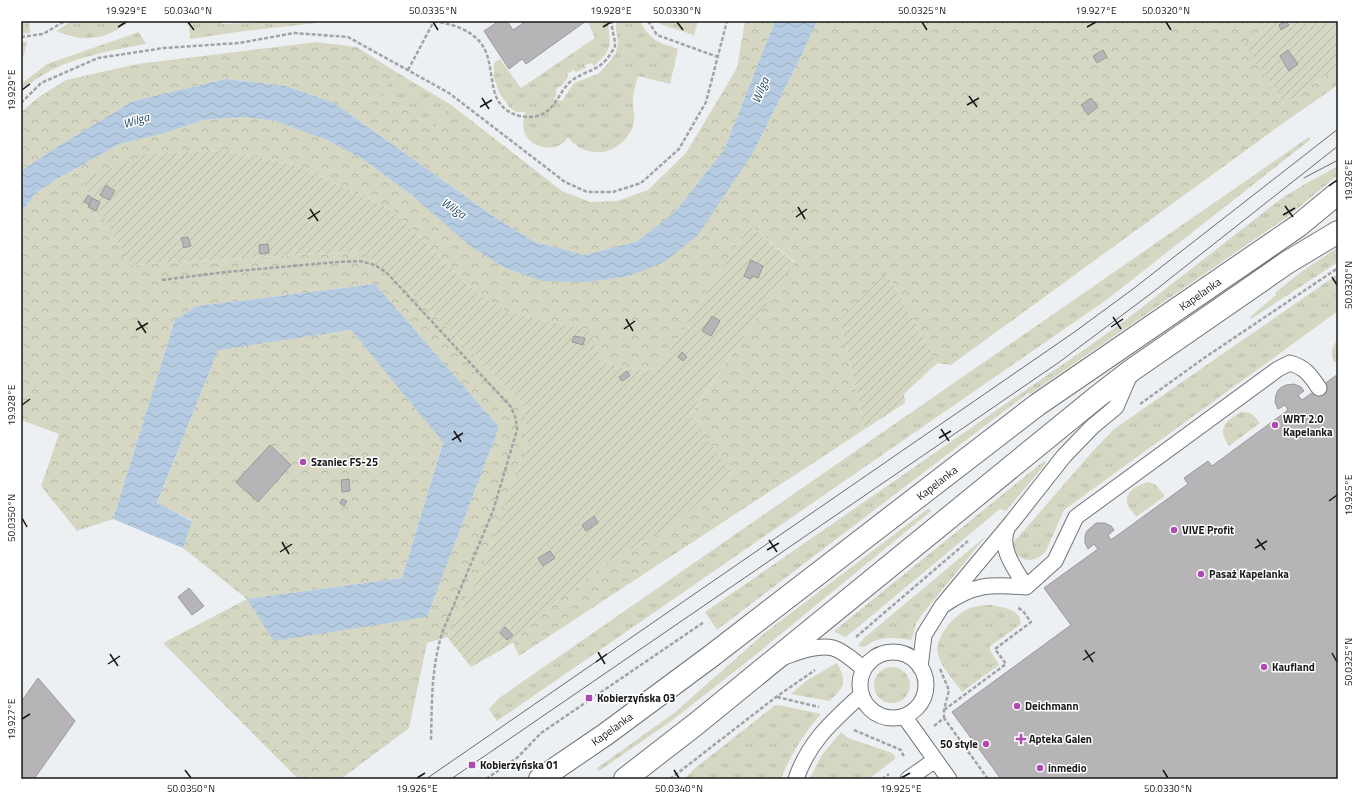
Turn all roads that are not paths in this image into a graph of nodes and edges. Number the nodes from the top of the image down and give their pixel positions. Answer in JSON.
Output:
{"nodes":[{"id":1,"x":1338,"y":193,"type":"edge"},
{"id":2,"x":1338,"y":232,"type":"edge"},
{"id":3,"x":1132,"y":370,"type":"junction"},
{"id":4,"x":1319,"y":388,"type":"dead end"},
{"id":5,"x":1008,"y":527,"type":"junction"},
{"id":6,"x":1026,"y":587,"type":"junction"},
{"id":7,"x":942,"y":606,"type":"junction"},
{"id":8,"x":768,"y":664,"type":"junction"},
{"id":9,"x":920,"y":666,"type":"junction"},
{"id":10,"x":864,"y":668,"type":"junction"},
{"id":11,"x":861,"y":695,"type":"junction"},
{"id":12,"x":904,"y":716,"type":"junction"},
{"id":13,"x":935,"y":760,"type":"junction"},
{"id":14,"x":540,"y":779,"type":"edge"},
{"id":15,"x":625,"y":779,"type":"edge"},
{"id":16,"x":796,"y":779,"type":"edge"},
{"id":17,"x":908,"y":779,"type":"edge"},
{"id":18,"x":949,"y":779,"type":"edge"}],
"edges":[{"from":1,"to":14,"type":"main road","name":"Kapelanka"},
{"from":2,"to":3,"type":"main road"},
{"from":3,"to":5,"type":"lane"},
{"from":3,"to":8,"type":"main road"},
{"from":4,"to":6,"type":"lane"},
{"from":5,"to":6,"type":"lane"},
{"from":5,"to":7,"type":"lane"},
{"from":6,"to":7,"type":"lane"},
{"from":7,"to":9,"type":"lane"},
{"from":8,"to":10,"type":"lane"},
{"from":8,"to":15,"type":"main road"},
{"from":9,"to":10,"type":"lane"},
{"from":9,"to":12,"type":"lane"},
{"from":10,"to":11,"type":"lane"},
{"from":11,"to":12,"type":"lane"},
{"from":11,"to":16,"type":"lane"},
{"from":12,"to":13,"type":"lane"},
{"from":13,"to":17,"type":"lane"},
{"from":13,"to":18,"type":"lane"}]}
